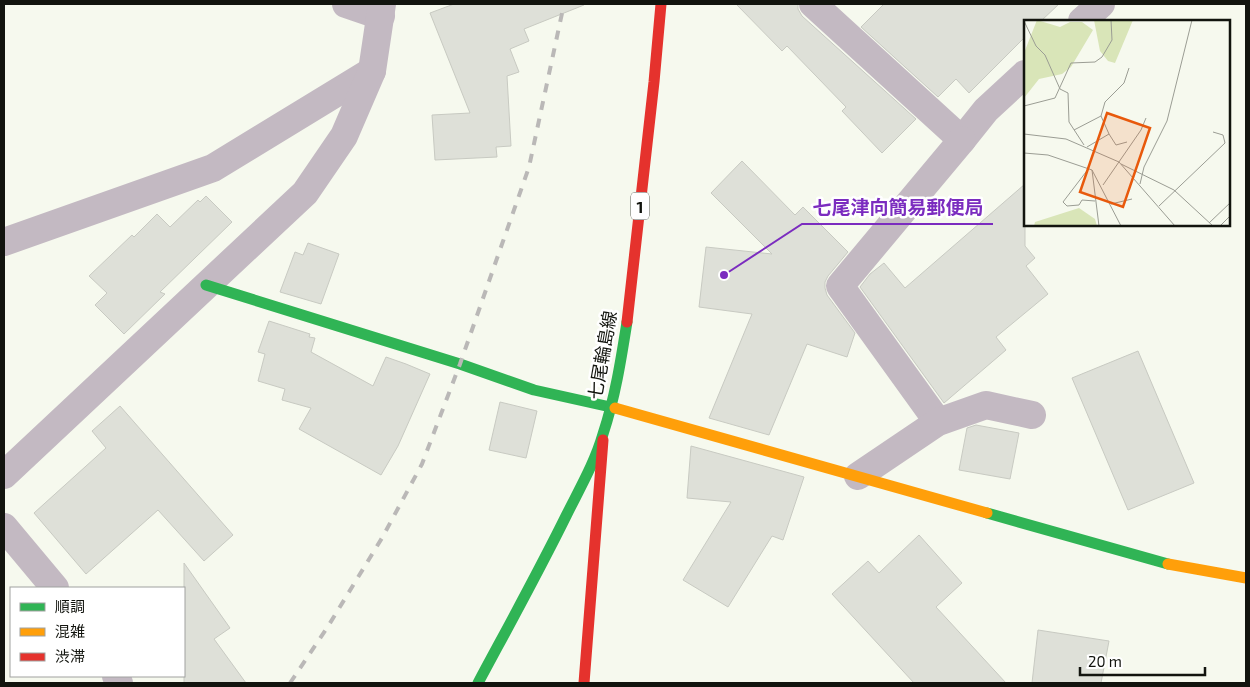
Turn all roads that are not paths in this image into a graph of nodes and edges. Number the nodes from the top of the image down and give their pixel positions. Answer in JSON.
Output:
{"nodes":[{"id":1,"x":346,"y":4,"type":"edge"},
{"id":2,"x":661,"y":4,"type":"edge"},
{"id":3,"x":813,"y":4,"type":"edge"},
{"id":4,"x":1101,"y":4,"type":"edge"},
{"id":5,"x":382,"y":10,"type":"edge"},
{"id":6,"x":1083,"y":20,"type":"edge"},
{"id":7,"x":372,"y":71,"type":"junction"},
{"id":8,"x":1024,"y":75,"type":"edge"},
{"id":9,"x":962,"y":140,"type":"junction"},
{"id":10,"x":4,"y":242,"type":"edge"},
{"id":11,"x":206,"y":285,"type":"junction"},
{"id":12,"x":611,"y":407,"type":"junction"},
{"id":13,"x":1032,"y":414,"type":"dead end"},
{"id":14,"x":938,"y":422,"type":"junction"},
{"id":15,"x":603,"y":436,"type":"junction"},
{"id":16,"x":4,"y":475,"type":"edge"},
{"id":17,"x":858,"y":476,"type":"junction"},
{"id":18,"x":4,"y":526,"type":"edge"},
{"id":19,"x":1246,"y":578,"type":"edge"},
{"id":20,"x":55,"y":587,"type":"edge"},
{"id":21,"x":478,"y":683,"type":"edge"},
{"id":22,"x":584,"y":683,"type":"edge"}],
"edges":[{"from":1,"to":5,"type":"street"},
{"from":2,"to":12,"type":"street","name":"七尾輪島線","number":"1"},
{"from":3,"to":9,"type":"street"},
{"from":4,"to":6,"type":"street"},
{"from":5,"to":7,"type":"street"},
{"from":7,"to":10,"type":"street"},
{"from":7,"to":11,"type":"street"},
{"from":8,"to":9,"type":"street"},
{"from":9,"to":14,"type":"street"},
{"from":11,"to":12,"type":"street"},
{"from":11,"to":16,"type":"street"},
{"from":12,"to":15,"type":"street","name":"七尾輪島線","number":"1"},
{"from":12,"to":17,"type":"street"},
{"from":13,"to":14,"type":"street"},
{"from":14,"to":17,"type":"street"},
{"from":15,"to":21,"type":"street","name":"七尾輪島線","number":"1"},
{"from":15,"to":22,"type":"street"},
{"from":17,"to":19,"type":"street"},
{"from":18,"to":20,"type":"street"}]}
